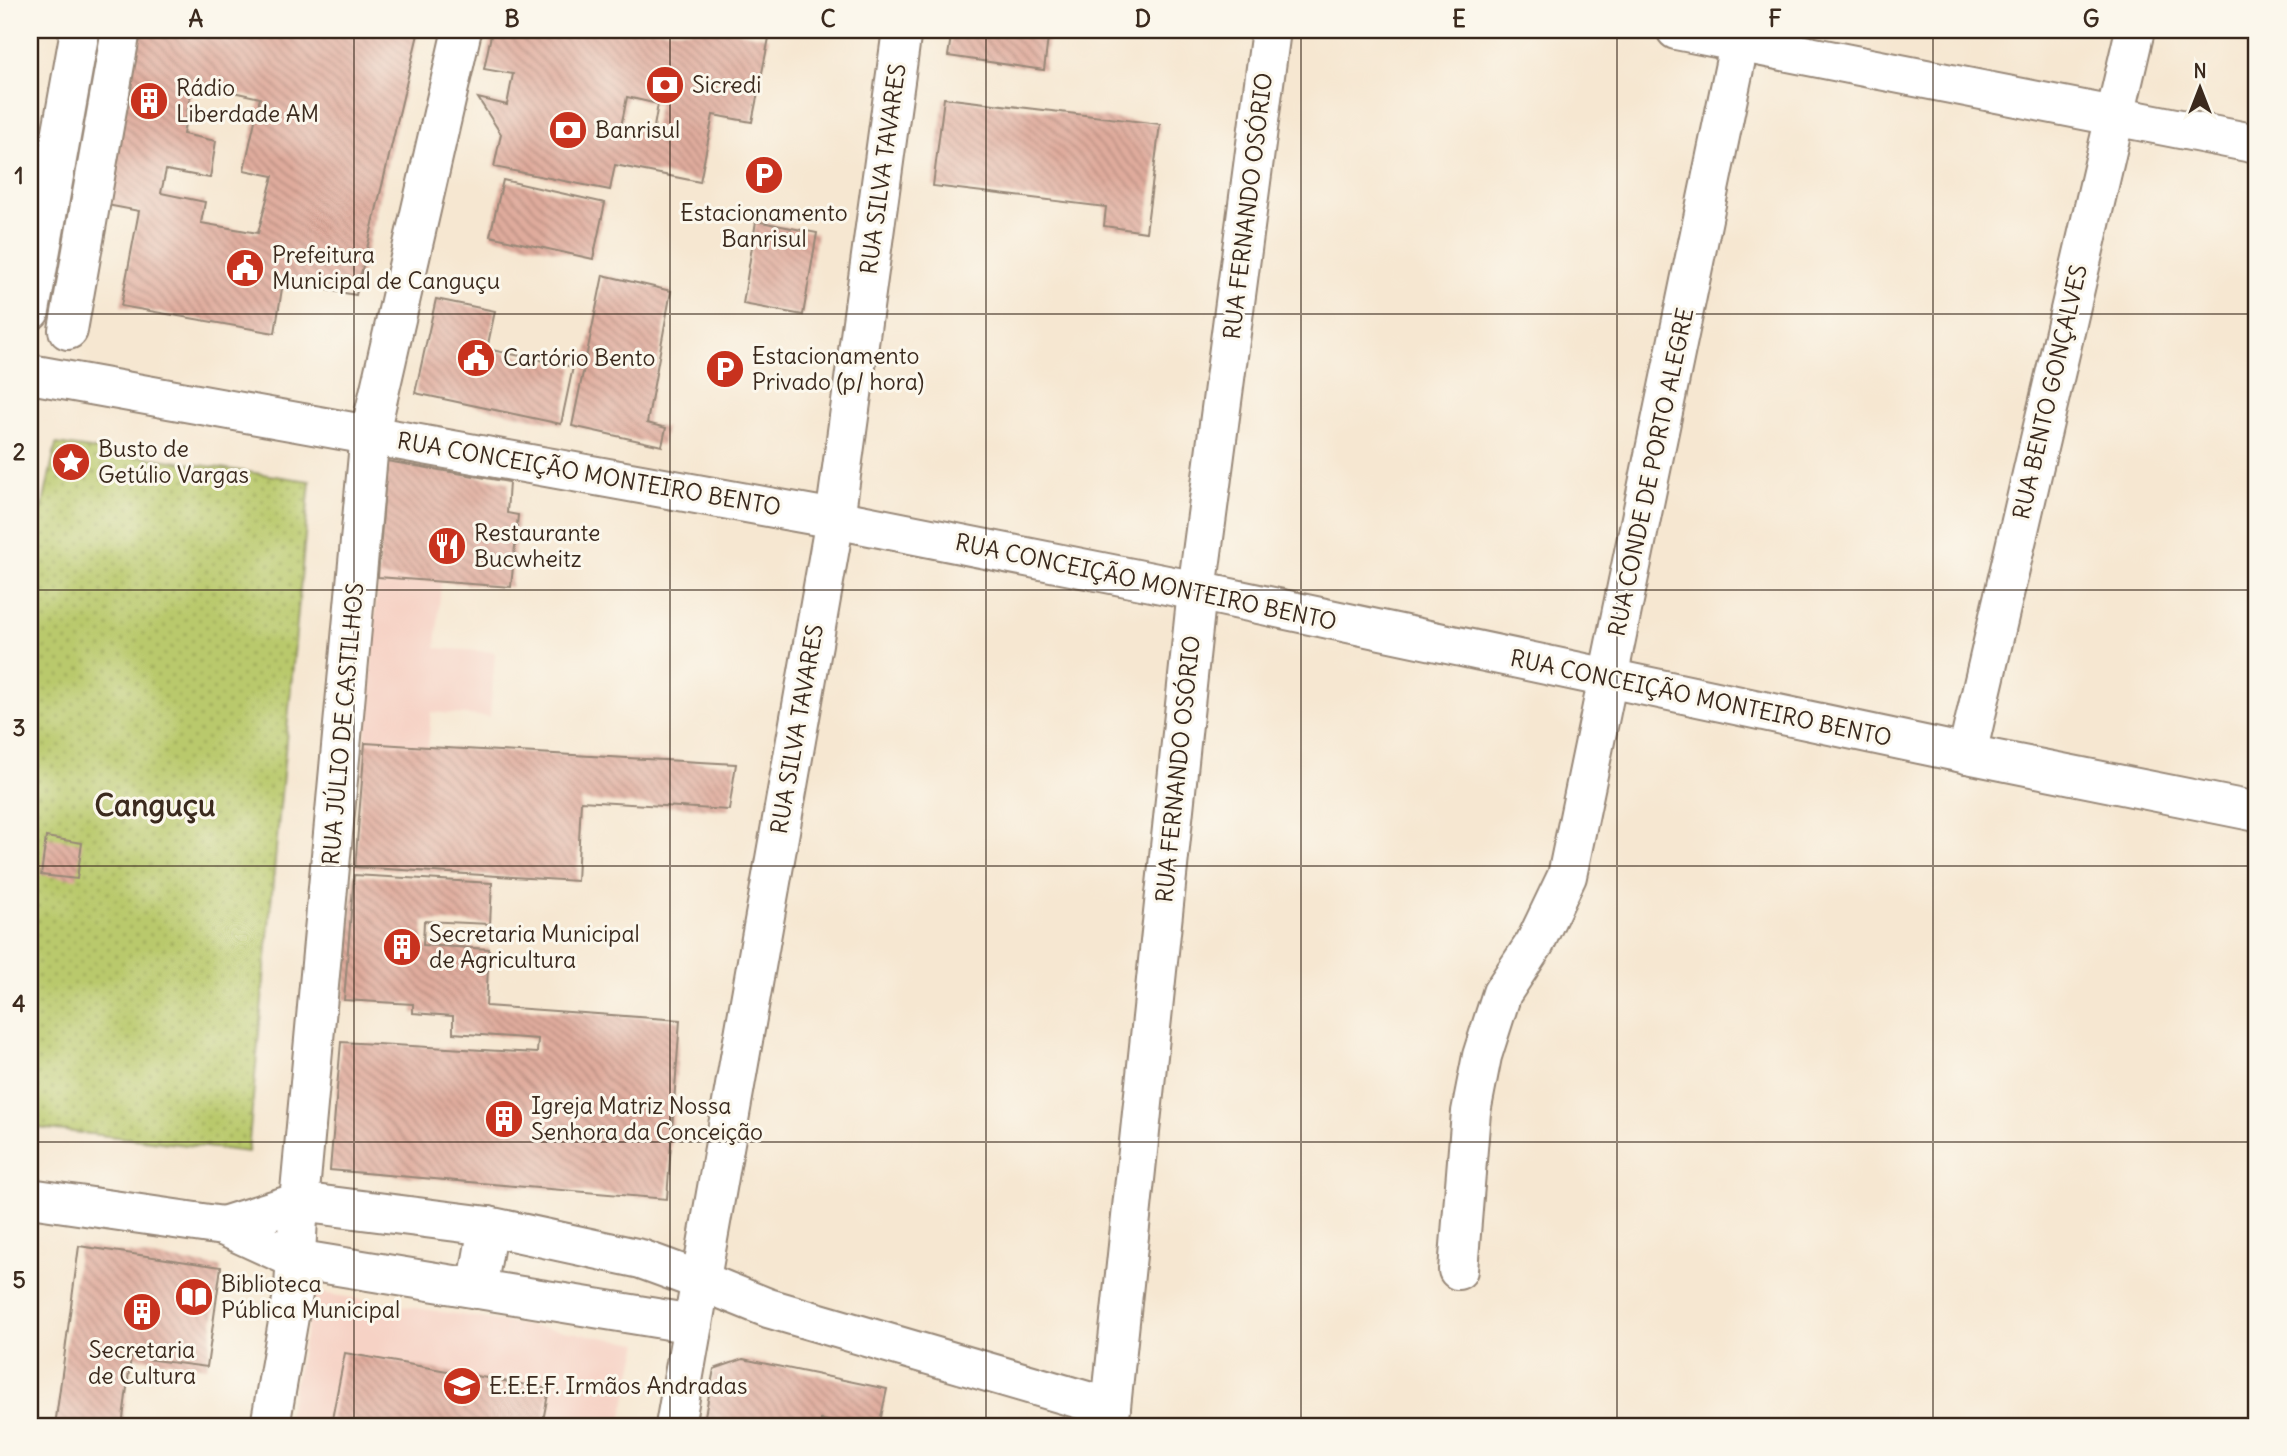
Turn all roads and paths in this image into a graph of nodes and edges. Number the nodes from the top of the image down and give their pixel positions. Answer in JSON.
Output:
{"nodes":[{"id":1,"x":80,"y":30,"type":"edge"},
{"id":2,"x":121,"y":30,"type":"edge"},
{"id":3,"x":462,"y":30,"type":"edge"},
{"id":4,"x":902,"y":30,"type":"edge"},
{"id":5,"x":1271,"y":30,"type":"edge"},
{"id":6,"x":1676,"y":30,"type":"edge"},
{"id":7,"x":2135,"y":30,"type":"edge"},
{"id":8,"x":1740,"y":36,"type":"edge"},
{"id":9,"x":2114,"y":114,"type":"junction"},
{"id":10,"x":2257,"y":144,"type":"edge"},
{"id":11,"x":30,"y":311,"type":"edge"},
{"id":12,"x":68,"y":330,"type":"dead end"},
{"id":13,"x":30,"y":374,"type":"edge"},
{"id":14,"x":370,"y":433,"type":"junction"},
{"id":15,"x":835,"y":519,"type":"junction"},
{"id":16,"x":1198,"y":591,"type":"junction"},
{"id":17,"x":1609,"y":679,"type":"junction"},
{"id":18,"x":1966,"y":754,"type":"junction"},
{"id":19,"x":2257,"y":813,"type":"edge"},
{"id":20,"x":30,"y":1198,"type":"edge"},
{"id":21,"x":299,"y":1202,"type":"junction"},
{"id":22,"x":223,"y":1226,"type":"junction"},
{"id":23,"x":488,"y":1226,"type":"junction"},
{"id":24,"x":295,"y":1259,"type":"junction"},
{"id":25,"x":1458,"y":1270,"type":"dead end"},
{"id":26,"x":701,"y":1281,"type":"junction"},
{"id":27,"x":477,"y":1289,"type":"junction"},
{"id":28,"x":768,"y":1308,"type":"junction"},
{"id":29,"x":693,"y":1324,"type":"junction"},
{"id":30,"x":1110,"y":1417,"type":"edge"},
{"id":31,"x":270,"y":1426,"type":"edge"},
{"id":32,"x":675,"y":1426,"type":"edge"}],
"edges":[{"from":1,"to":11,"type":"street"},
{"from":2,"to":12,"type":"street"},
{"from":3,"to":14,"type":"street","name":"RUA JÚLIO DE CASTILHOS"},
{"from":4,"to":15,"type":"street","name":"RUA SILVA TAVARES"},
{"from":5,"to":16,"type":"street","name":"RUA FERNANDO OSÓRIO"},
{"from":6,"to":8,"type":"street"},
{"from":7,"to":9,"type":"street","name":"RUA BENTO GONÇALVES"},
{"from":8,"to":9,"type":"street"},
{"from":8,"to":17,"type":"street","name":"RUA CONDE DE PORTO ALEGRE"},
{"from":9,"to":10,"type":"street"},
{"from":9,"to":18,"type":"street","name":"RUA BENTO GONÇALVES"},
{"from":13,"to":14,"type":"street","name":"RUA CONCEIÇÃO MONTEIRO BENTO"},
{"from":14,"to":15,"type":"street","name":"RUA CONCEIÇÃO MONTEIRO BENTO"},
{"from":14,"to":21,"type":"street","name":"RUA JÚLIO DE CASTILHOS"},
{"from":15,"to":16,"type":"street","name":"RUA CONCEIÇÃO MONTEIRO BENTO"},
{"from":15,"to":26,"type":"street","name":"RUA SILVA TAVARES"},
{"from":16,"to":17,"type":"street","name":"RUA CONCEIÇÃO MONTEIRO BENTO"},
{"from":16,"to":30,"type":"street","name":"RUA FERNANDO OSÓRIO"},
{"from":17,"to":18,"type":"street","name":"RUA CONCEIÇÃO MONTEIRO BENTO"},
{"from":17,"to":25,"type":"street","name":"RUA CONDE DE PORTO ALEGRE"},
{"from":18,"to":19,"type":"street","name":"RUA CONCEIÇÃO MONTEIRO BENTO"},
{"from":20,"to":22,"type":"street"},
{"from":21,"to":22,"type":"street"},
{"from":21,"to":23,"type":"street"},
{"from":21,"to":24,"type":"street","name":"RUA JÚLIO DE CASTILHOS"},
{"from":22,"to":24,"type":"street"},
{"from":23,"to":26,"type":"street"},
{"from":23,"to":27,"type":"street"},
{"from":24,"to":27,"type":"street"},
{"from":24,"to":31,"type":"street","name":"RUA JÚLIO DE CASTILHOS"},
{"from":26,"to":28,"type":"street"},
{"from":26,"to":29,"type":"street","name":"RUA SILVA TAVARES"},
{"from":27,"to":29,"type":"street"},
{"from":28,"to":29,"type":"street"},
{"from":28,"to":30,"type":"street"},
{"from":29,"to":32,"type":"street","name":"RUA SILVA TAVARES"}]}
